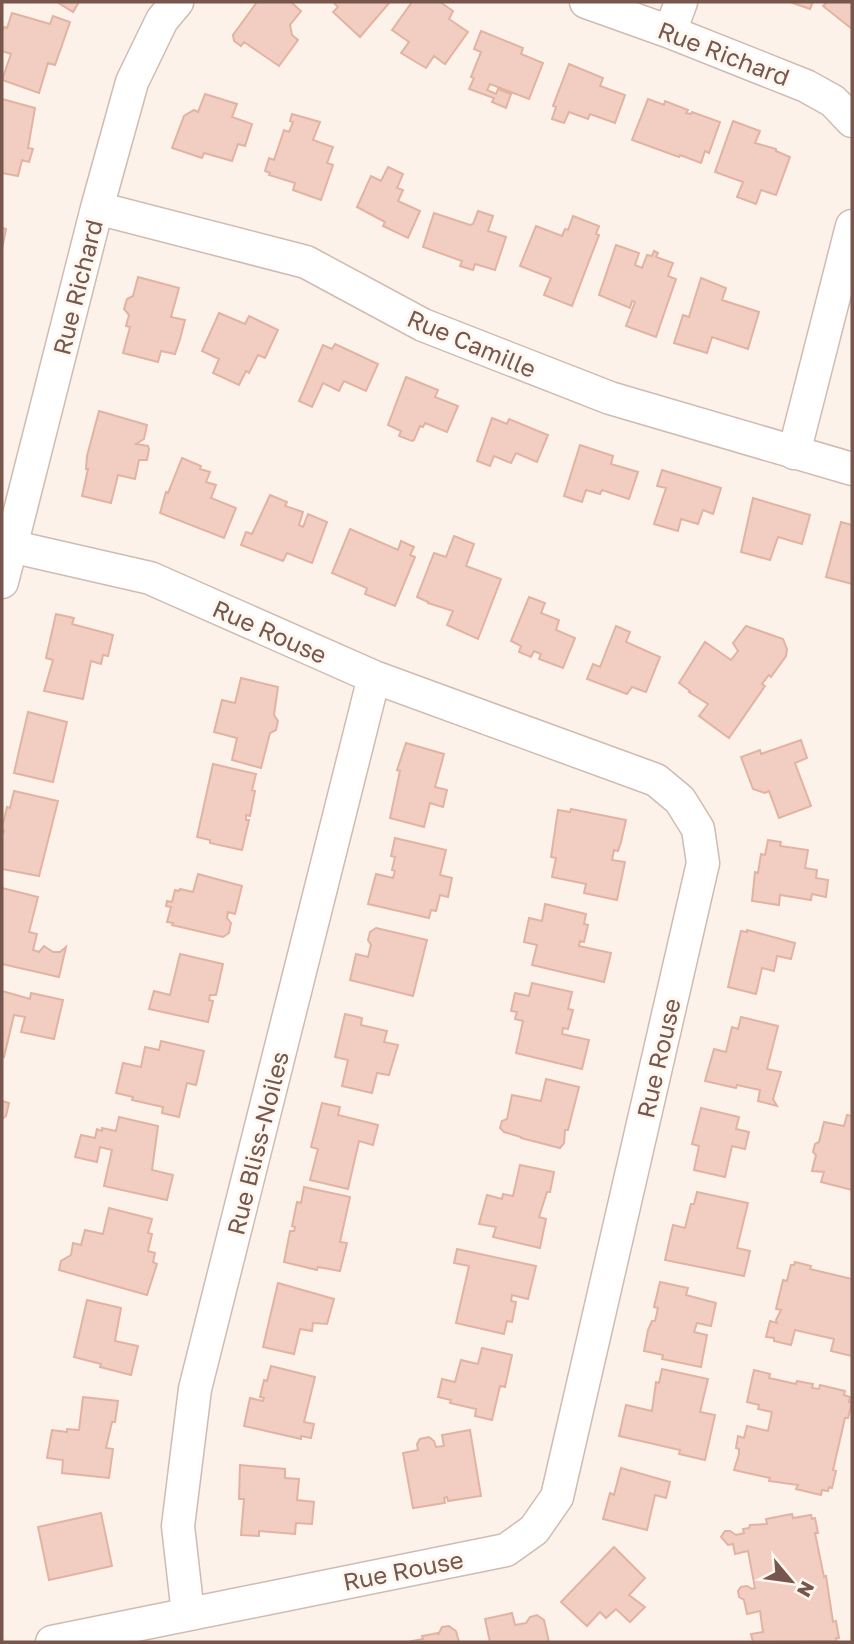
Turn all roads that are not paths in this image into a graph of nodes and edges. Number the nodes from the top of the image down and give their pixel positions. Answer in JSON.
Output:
{"nodes":[{"id":1,"x":177,"y":2,"type":"edge"},
{"id":2,"x":586,"y":2,"type":"edge"},
{"id":3,"x":681,"y":2,"type":"edge"},
{"id":4,"x":670,"y":32,"type":"junction"},
{"id":5,"x":852,"y":121,"type":"edge"},
{"id":6,"x":97,"y":208,"type":"junction"},
{"id":7,"x":852,"y":226,"type":"edge"},
{"id":8,"x":794,"y":453,"type":"junction"},
{"id":9,"x":852,"y":469,"type":"edge"},
{"id":10,"x":10,"y":546,"type":"junction"},
{"id":11,"x":2,"y":583,"type":"edge"},
{"id":12,"x":374,"y":677,"type":"junction"},
{"id":13,"x":188,"y":1614,"type":"junction"},
{"id":14,"x":52,"y":1642,"type":"edge"}],
"edges":[{"from":1,"to":6,"type":"street","name":"Rue Richard"},
{"from":2,"to":4,"type":"street","name":"Rue Richard"},
{"from":3,"to":4,"type":"street"},
{"from":4,"to":5,"type":"street","name":"Rue Richard"},
{"from":6,"to":8,"type":"street","name":"Rue Camille"},
{"from":6,"to":10,"type":"street","name":"Rue Richard"},
{"from":7,"to":8,"type":"street"},
{"from":8,"to":9,"type":"street","name":"Rue Camille"},
{"from":10,"to":11,"type":"street","name":"Rue Richard"},
{"from":10,"to":12,"type":"street","name":"Rue Rouse"},
{"from":12,"to":13,"type":"street","name":"Rue Bliss-Noiles"},
{"from":12,"to":13,"type":"street","name":"Rue Rouse"},
{"from":13,"to":14,"type":"street","name":"Rue Rouse"}]}
